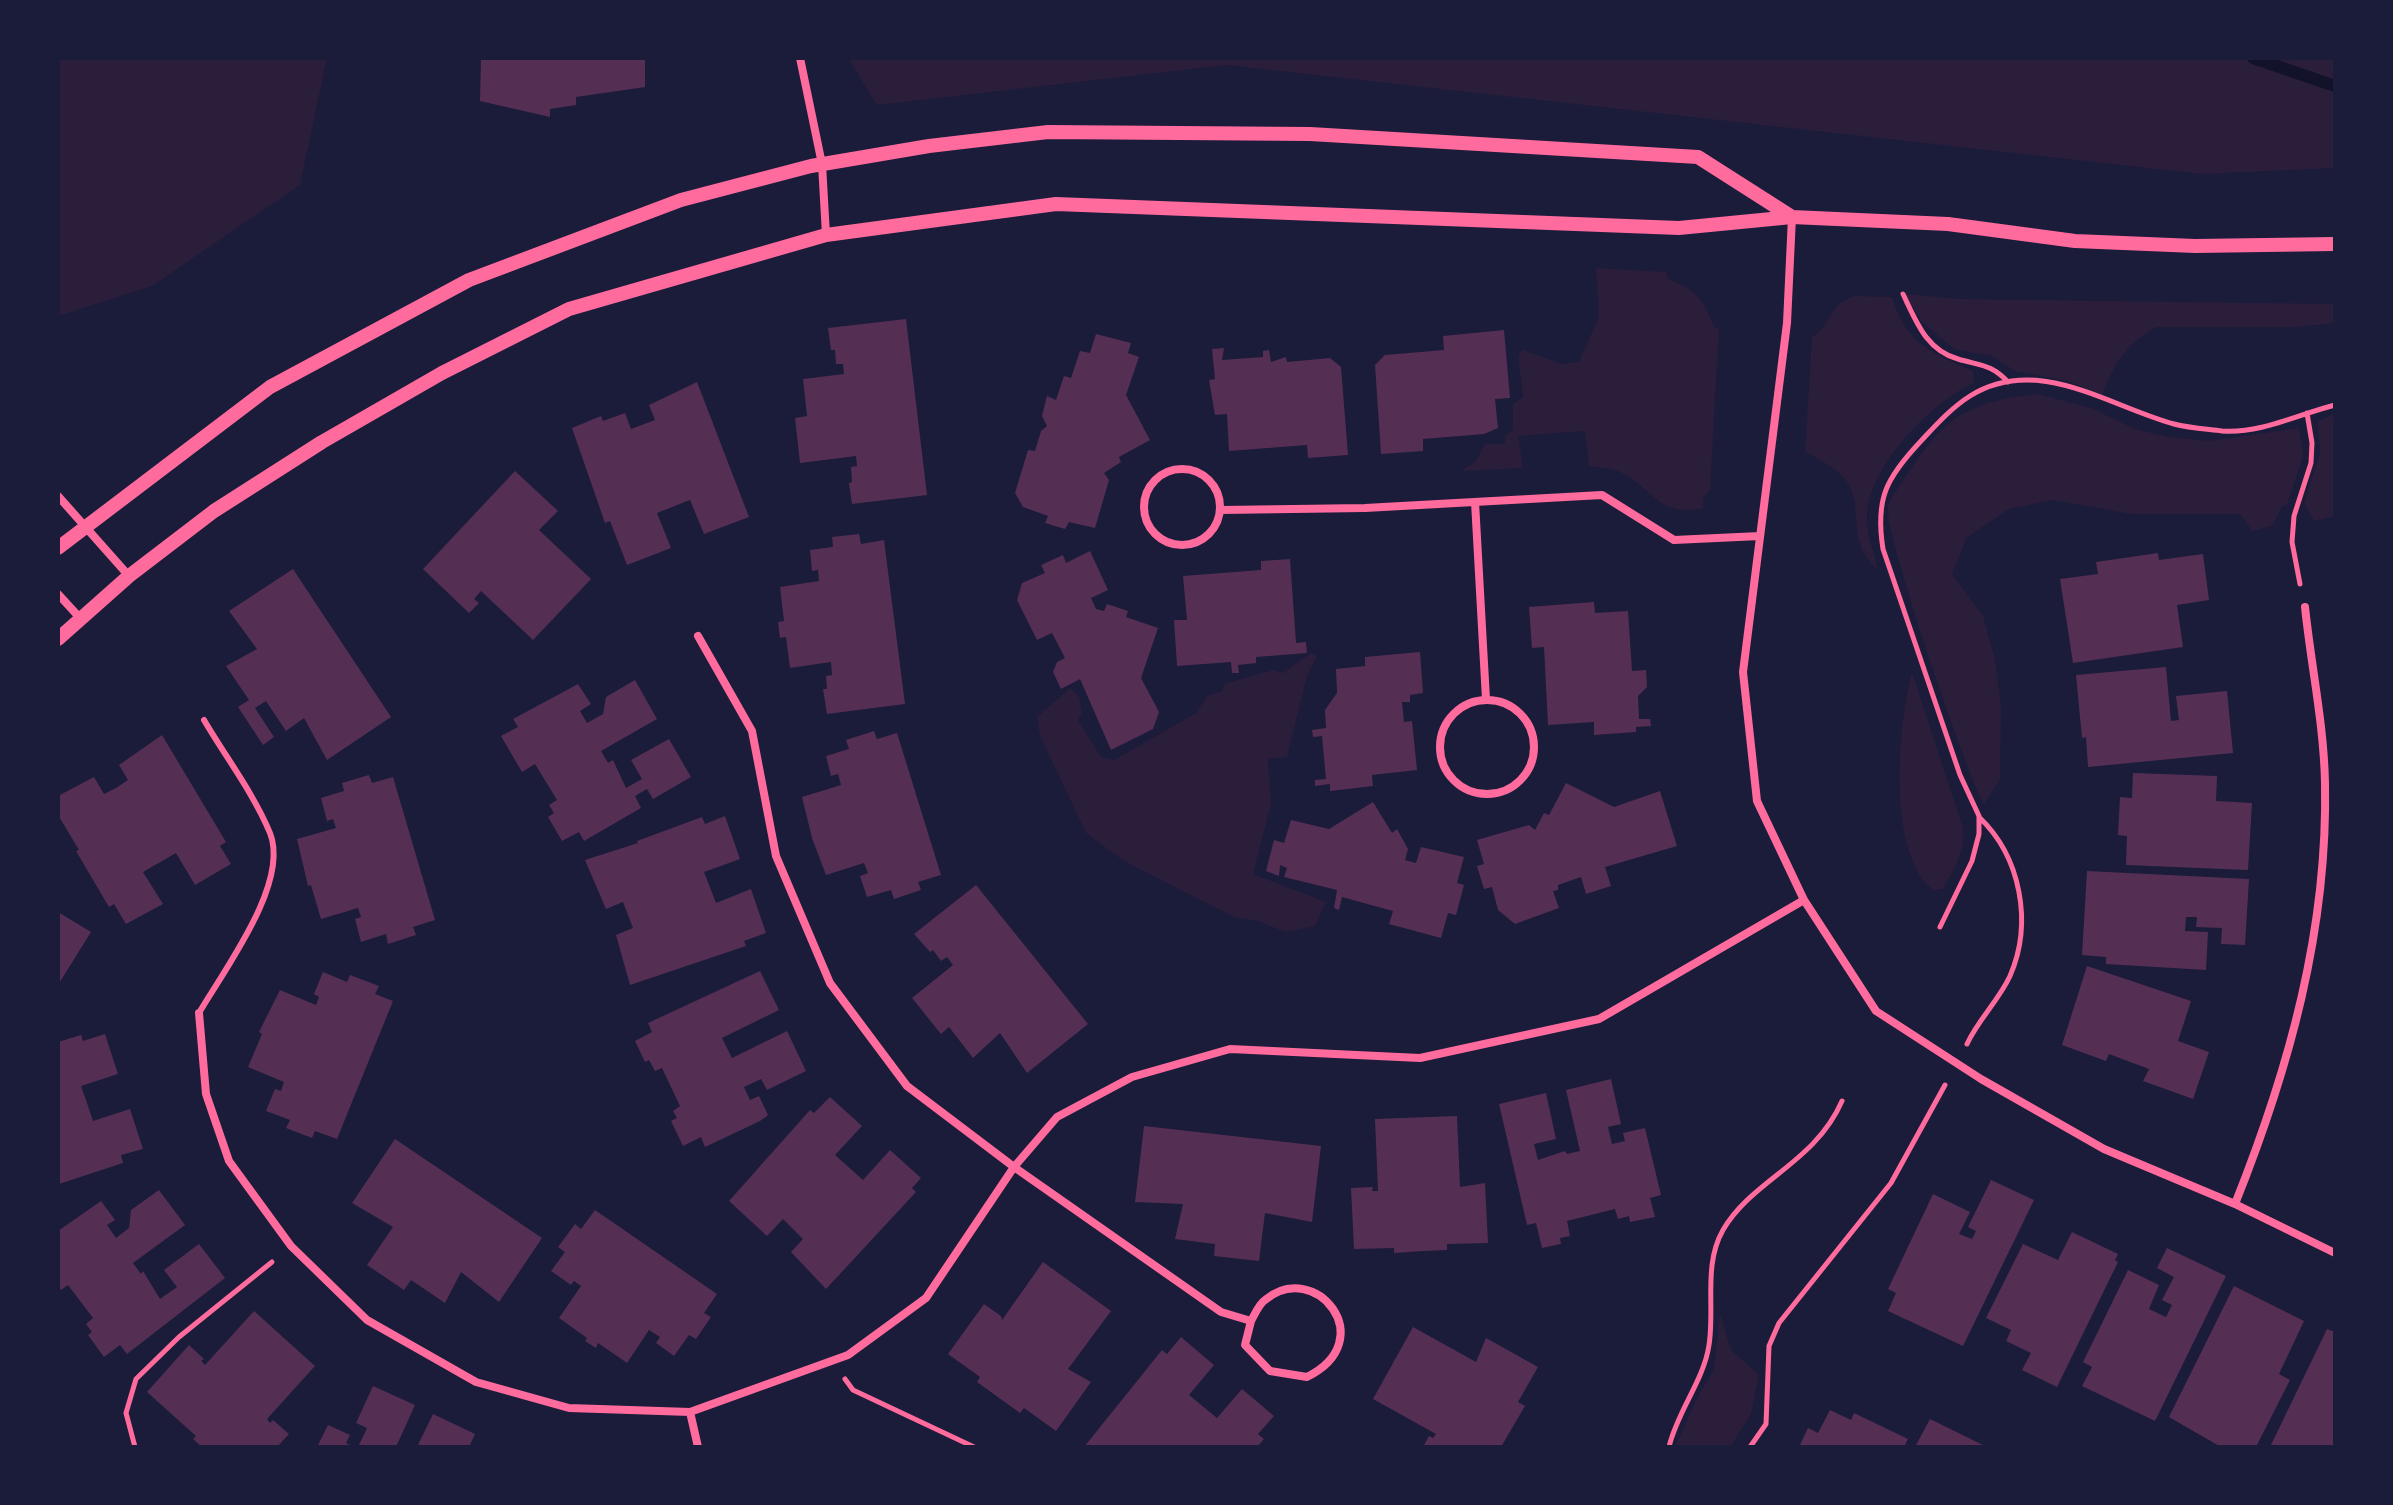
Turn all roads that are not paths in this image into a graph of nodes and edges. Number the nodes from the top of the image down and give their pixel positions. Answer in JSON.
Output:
{"nodes":[{"id":1,"x":800,"y":58,"type":"edge"},
{"id":2,"x":822,"y":164,"type":"junction"},
{"id":3,"x":1792,"y":217,"type":"junction"},
{"id":4,"x":826,"y":235,"type":"junction"},
{"id":5,"x":2335,"y":244,"type":"edge"},
{"id":6,"x":58,"y":496,"type":"edge"},
{"id":7,"x":1475,"y":502,"type":"junction"},
{"id":8,"x":1221,"y":510,"type":"junction"},
{"id":9,"x":84,"y":525,"type":"junction"},
{"id":10,"x":1760,"y":536,"type":"junction"},
{"id":11,"x":58,"y":548,"type":"edge"},
{"id":12,"x":129,"y":576,"type":"junction"},
{"id":13,"x":58,"y":594,"type":"edge"},
{"id":14,"x":2305,"y":607,"type":"road end"},
{"id":15,"x":80,"y":618,"type":"junction"},
{"id":16,"x":698,"y":636,"type":"dead end"},
{"id":17,"x":58,"y":639,"type":"edge"},
{"id":18,"x":1486,"y":699,"type":"junction"},
{"id":19,"x":204,"y":720,"type":"dead end"},
{"id":20,"x":1804,"y":900,"type":"junction"},
{"id":21,"x":199,"y":1013,"type":"joint"},
{"id":22,"x":1014,"y":1167,"type":"junction"},
{"id":23,"x":2235,"y":1204,"type":"junction"},
{"id":24,"x":2335,"y":1253,"type":"edge"},
{"id":25,"x":1251,"y":1321,"type":"junction"},
{"id":26,"x":690,"y":1412,"type":"junction"},
{"id":27,"x":698,"y":1447,"type":"edge"}],
"edges":[{"from":1,"to":2,"type":"street"},
{"from":2,"to":3,"type":"street"},
{"from":2,"to":4,"type":"street"},
{"from":2,"to":9,"type":"street"},
{"from":3,"to":4,"type":"street"},
{"from":3,"to":5,"type":"street"},
{"from":3,"to":10,"type":"street"},
{"from":4,"to":12,"type":"street"},
{"from":6,"to":9,"type":"street"},
{"from":7,"to":8,"type":"street"},
{"from":7,"to":10,"type":"street"},
{"from":7,"to":18,"type":"street"},
{"from":8,"to":8,"type":"street"},
{"from":9,"to":11,"type":"street"},
{"from":9,"to":12,"type":"street"},
{"from":10,"to":20,"type":"street"},
{"from":12,"to":15,"type":"street"},
{"from":13,"to":15,"type":"street"},
{"from":14,"to":23,"type":"street"},
{"from":15,"to":17,"type":"street"},
{"from":16,"to":22,"type":"street"},
{"from":18,"to":18,"type":"street"},
{"from":19,"to":21,"type":"lane"},
{"from":20,"to":22,"type":"street"},
{"from":20,"to":23,"type":"street"},
{"from":21,"to":26,"type":"street"},
{"from":22,"to":25,"type":"street"},
{"from":22,"to":26,"type":"street"},
{"from":23,"to":24,"type":"street"},
{"from":25,"to":25,"type":"street"},
{"from":26,"to":27,"type":"street"}]}
